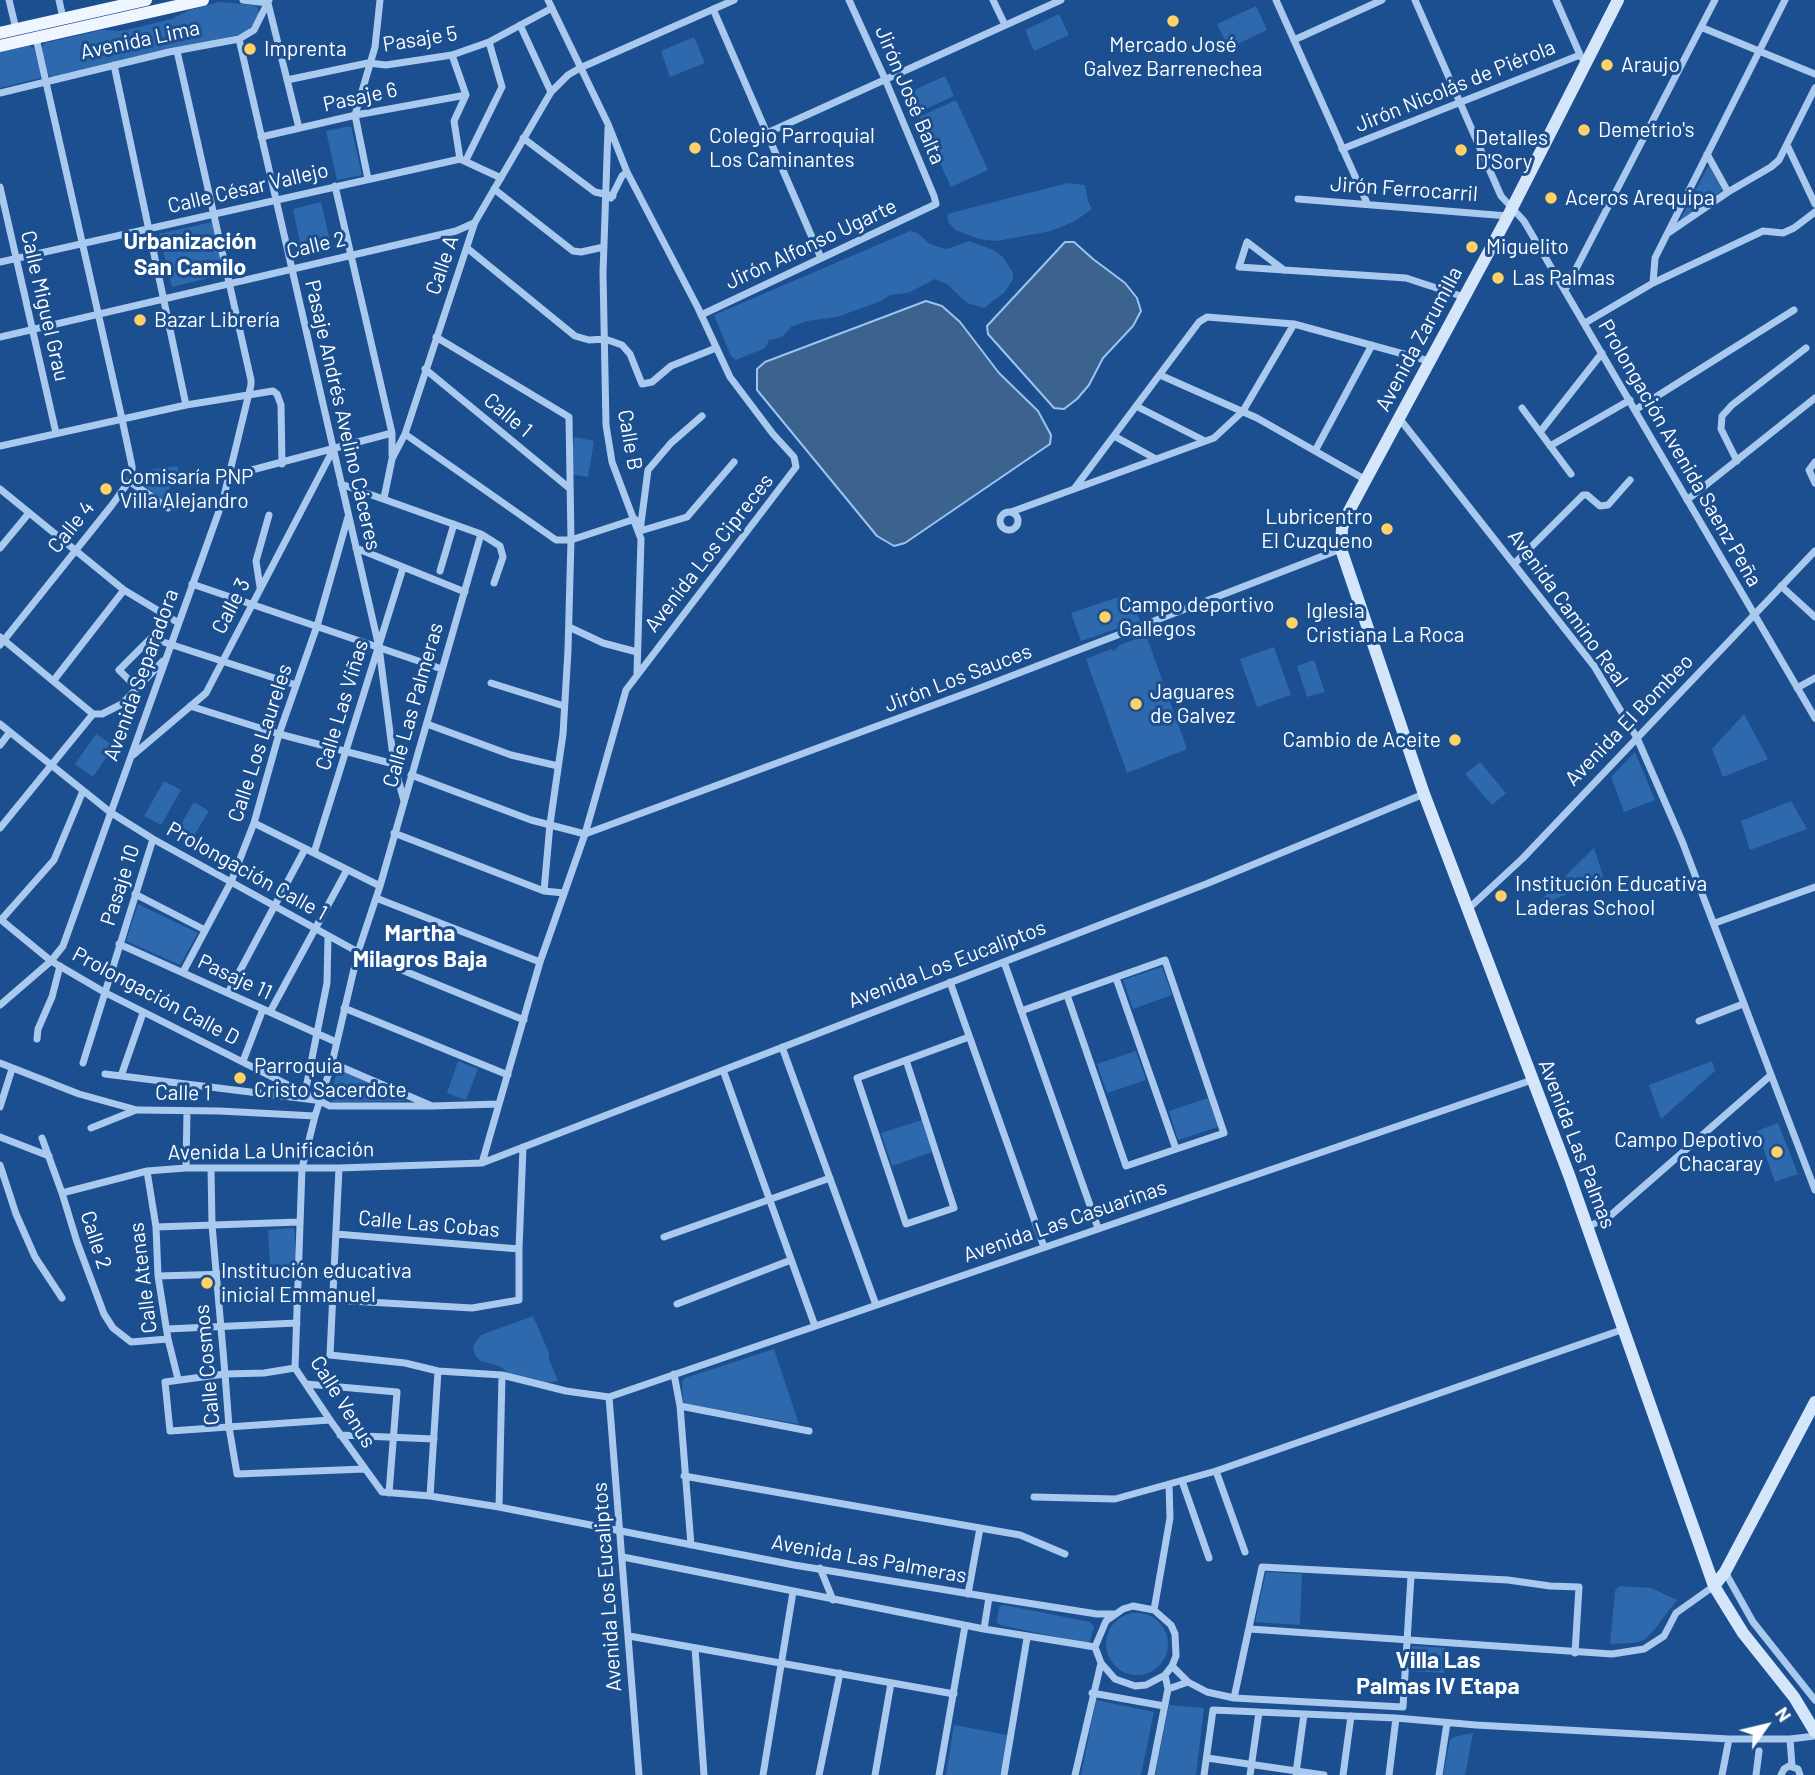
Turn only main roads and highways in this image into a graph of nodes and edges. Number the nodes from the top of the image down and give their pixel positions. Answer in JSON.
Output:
{"nodes":[{"id":1,"x":146,"y":0,"type":"edge"},
{"id":2,"x":203,"y":0,"type":"edge"},
{"id":3,"x":1618,"y":0,"type":"edge"},
{"id":4,"x":112,"y":4,"type":"edge"},
{"id":5,"x":0,"y":33,"type":"edge"},
{"id":6,"x":0,"y":47,"type":"edge"},
{"id":7,"x":1341,"y":549,"type":"joint"},
{"id":8,"x":1815,"y":1402,"type":"edge"},
{"id":9,"x":1714,"y":1586,"type":"junction"},
{"id":10,"x":1815,"y":1734,"type":"edge"}],
"edges":[{"from":1,"to":4,"type":"main road","name":"Avenida Lima"},
{"from":2,"to":6,"type":"main road","name":"Avenida Lima"},
{"from":3,"to":7,"type":"main road","name":"Avenida Zarumilla"},
{"from":4,"to":5,"type":"main road","name":"Avenida Lima"},
{"from":7,"to":9,"type":"main road","name":"Avenida Las Palmas"},
{"from":8,"to":9,"type":"main road"},
{"from":9,"to":10,"type":"main road","name":"Avenida Las Palmas"}]}
